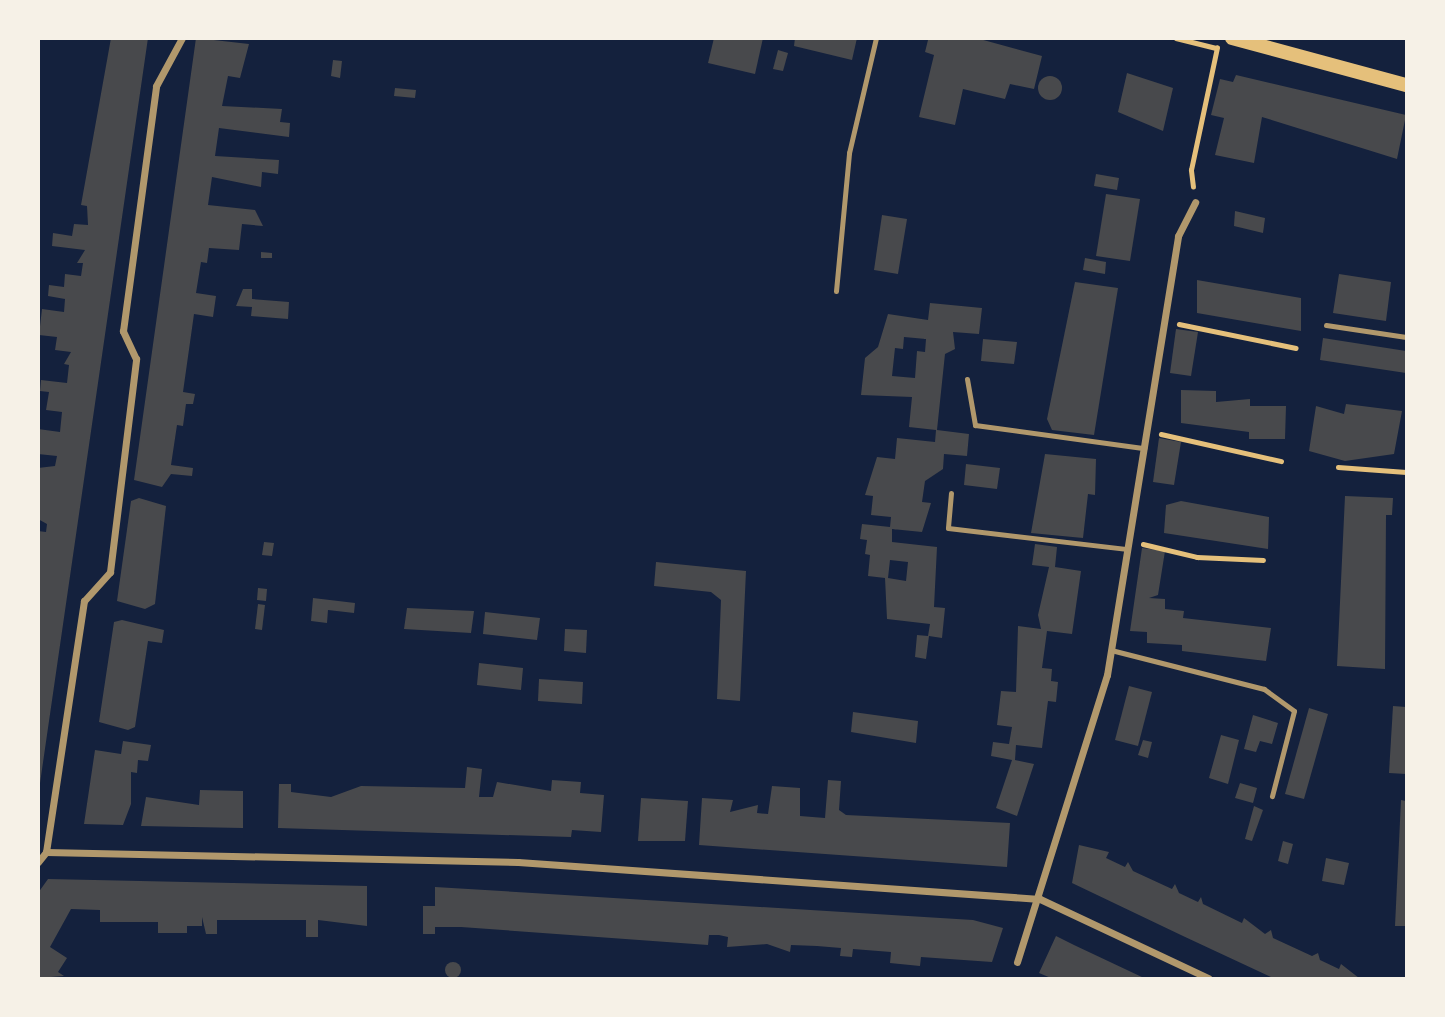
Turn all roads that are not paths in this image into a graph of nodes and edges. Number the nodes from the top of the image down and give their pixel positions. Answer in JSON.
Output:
{"nodes":[{"id":1,"x":182,"y":38,"type":"edge"},
{"id":2,"x":876,"y":38,"type":"edge"},
{"id":3,"x":1232,"y":38,"type":"edge"},
{"id":4,"x":1406,"y":85,"type":"edge"},
{"id":5,"x":1195,"y":202,"type":"road end"},
{"id":6,"x":836,"y":291,"type":"dead end"},
{"id":7,"x":1326,"y":325,"type":"dead end"},
{"id":8,"x":1406,"y":337,"type":"edge"},
{"id":9,"x":967,"y":379,"type":"dead end"},
{"id":10,"x":1144,"y":448,"type":"junction"},
{"id":11,"x":951,"y":493,"type":"dead end"},
{"id":12,"x":1128,"y":545,"type":"junction"},
{"id":13,"x":1111,"y":650,"type":"junction"},
{"id":14,"x":1272,"y":796,"type":"dead end"},
{"id":15,"x":46,"y":852,"type":"junction"},
{"id":16,"x":38,"y":862,"type":"edge"},
{"id":17,"x":1040,"y":899,"type":"junction"},
{"id":18,"x":1017,"y":961,"type":"dead end"},
{"id":19,"x":1208,"y":978,"type":"edge"}],
"edges":[{"from":1,"to":15,"type":"street"},
{"from":2,"to":6,"type":"lane"},
{"from":3,"to":4,"type":"main road"},
{"from":5,"to":10,"type":"street"},
{"from":7,"to":8,"type":"lane"},
{"from":9,"to":10,"type":"lane"},
{"from":10,"to":12,"type":"street"},
{"from":11,"to":12,"type":"lane"},
{"from":12,"to":13,"type":"street"},
{"from":13,"to":14,"type":"lane"},
{"from":13,"to":17,"type":"street"},
{"from":15,"to":16,"type":"street"},
{"from":15,"to":17,"type":"street"},
{"from":17,"to":18,"type":"street"},
{"from":17,"to":19,"type":"street"}]}
